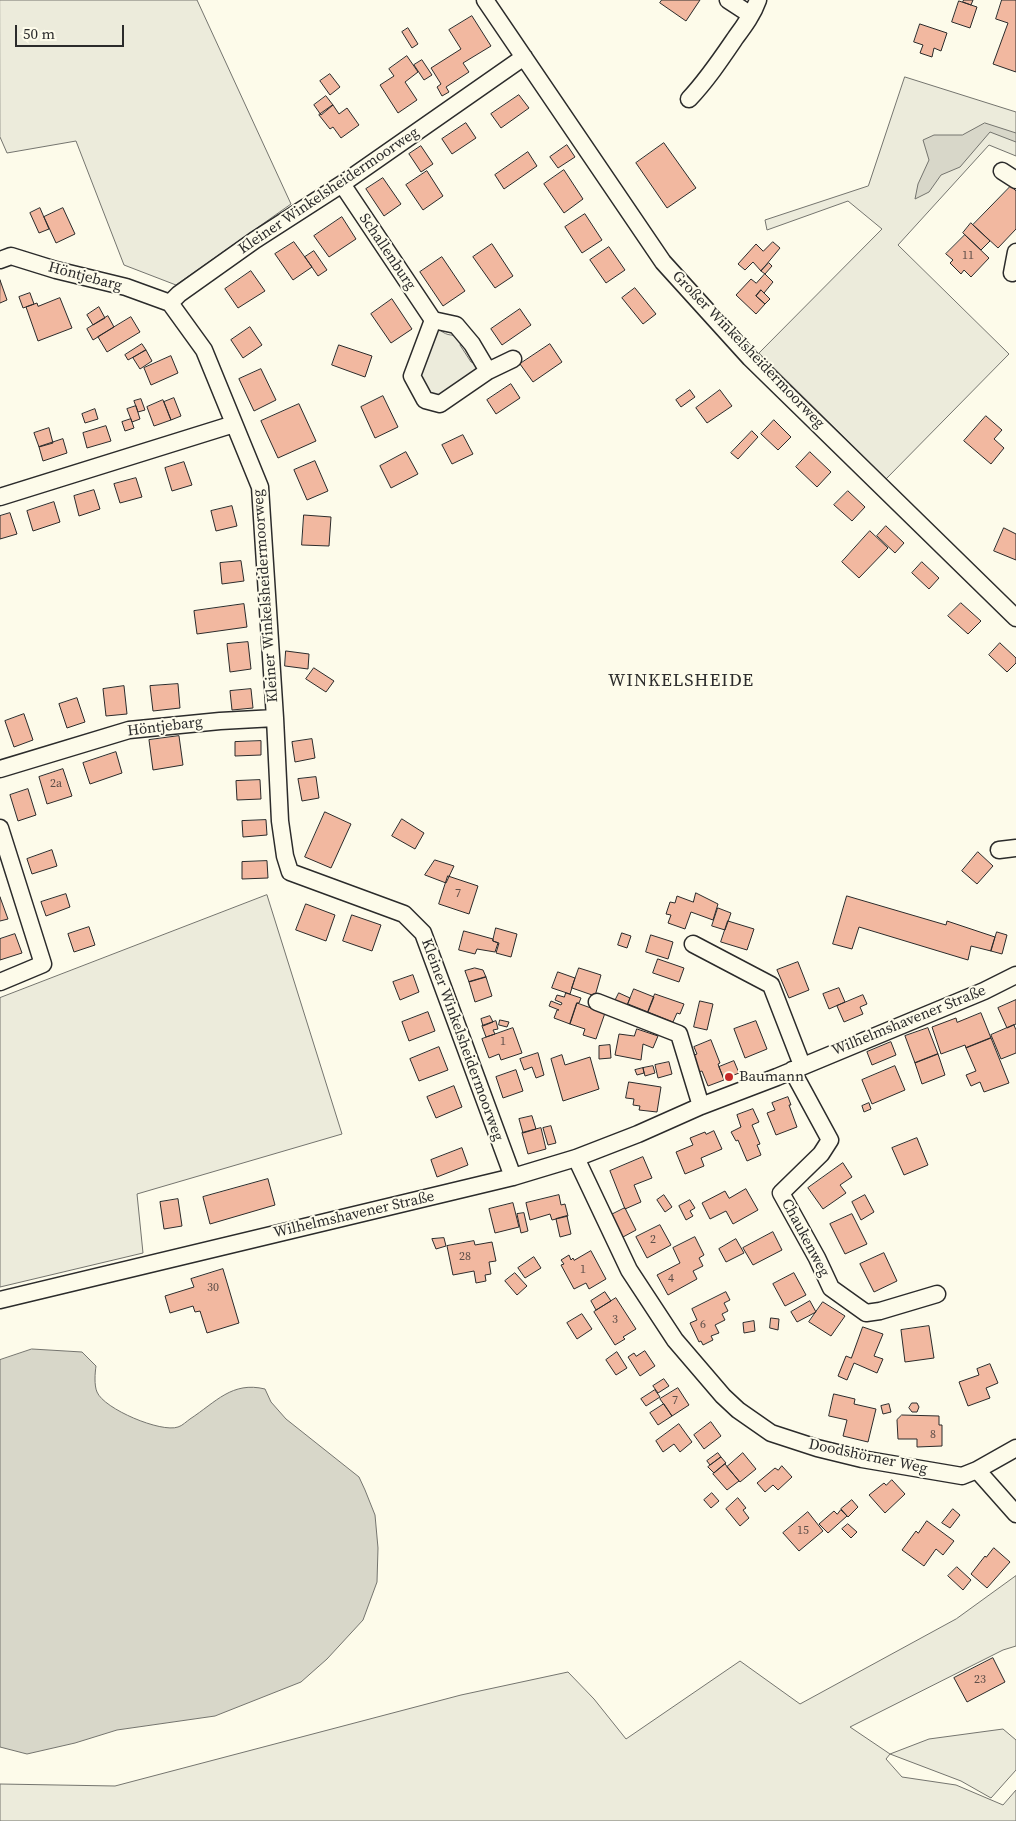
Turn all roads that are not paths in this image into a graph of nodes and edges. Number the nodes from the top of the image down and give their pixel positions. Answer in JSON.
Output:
{"nodes":[{"id":1,"x":486,"y":0,"type":"edge"},
{"id":2,"x":728,"y":0,"type":"edge"},
{"id":3,"x":754,"y":8,"type":"edge"},
{"id":4,"x":524,"y":57,"type":"junction"},
{"id":5,"x":688,"y":99,"type":"dead end"},
{"id":6,"x":1002,"y":171,"type":"dead end"},
{"id":7,"x":1016,"y":180,"type":"edge"},
{"id":8,"x":342,"y":184,"type":"junction"},
{"id":9,"x":1016,"y":252,"type":"edge"},
{"id":10,"x":0,"y":260,"type":"edge"},
{"id":11,"x":1012,"y":273,"type":"dead end"},
{"id":12,"x":170,"y":302,"type":"junction"},
{"id":13,"x":433,"y":320,"type":"junction"},
{"id":14,"x":513,"y":358,"type":"dead end"},
{"id":15,"x":488,"y":371,"type":"junction"},
{"id":16,"x":234,"y":424,"type":"junction"},
{"id":17,"x":0,"y":497,"type":"edge"},
{"id":18,"x":1016,"y":618,"type":"edge"},
{"id":19,"x":275,"y":718,"type":"junction"},
{"id":20,"x":0,"y":769,"type":"edge"},
{"id":21,"x":0,"y":828,"type":"edge"},
{"id":22,"x":1016,"y":848,"type":"edge"},
{"id":23,"x":999,"y":850,"type":"dead end"},
{"id":24,"x":692,"y":944,"type":"dead end"},
{"id":25,"x":1016,"y":976,"type":"edge"},
{"id":26,"x":0,"y":982,"type":"edge"},
{"id":27,"x":597,"y":1002,"type":"dead end"},
{"id":28,"x":797,"y":1068,"type":"junction"},
{"id":29,"x":701,"y":1106,"type":"junction"},
{"id":30,"x":576,"y":1158,"type":"junction"},
{"id":31,"x":513,"y":1177,"type":"junction"},
{"id":32,"x":937,"y":1294,"type":"dead end"},
{"id":33,"x":0,"y":1300,"type":"edge"},
{"id":34,"x":1016,"y":1448,"type":"edge"},
{"id":35,"x":977,"y":1470,"type":"junction"},
{"id":36,"x":1016,"y":1514,"type":"edge"}],
"edges":[{"from":1,"to":4,"type":"street","name":"Großer Winkelsheidermoorweg"},
{"from":2,"to":3,"type":"street"},
{"from":3,"to":5,"type":"street"},
{"from":4,"to":8,"type":"street","name":"Kleiner Winkelsheidermoorweg"},
{"from":4,"to":18,"type":"street","name":"Großer Winkelsheidermoorweg"},
{"from":6,"to":7,"type":"street"},
{"from":8,"to":12,"type":"street","name":"Kleiner Winkelsheidermoorweg"},
{"from":8,"to":13,"type":"street","name":"Schallenburg"},
{"from":9,"to":11,"type":"street"},
{"from":10,"to":12,"type":"street","name":"Höntjebarg"},
{"from":12,"to":16,"type":"street","name":"Kleiner Winkelsheidermoorweg"},
{"from":13,"to":15,"type":"street"},
{"from":13,"to":15,"type":"street"},
{"from":14,"to":15,"type":"street"},
{"from":16,"to":17,"type":"street"},
{"from":16,"to":19,"type":"street","name":"Kleiner Winkelsheidermoorweg"},
{"from":19,"to":20,"type":"street","name":"Höntjebarg"},
{"from":19,"to":31,"type":"street","name":"Kleiner Winkelsheidermoorweg"},
{"from":21,"to":26,"type":"street"},
{"from":22,"to":23,"type":"street"},
{"from":24,"to":28,"type":"street"},
{"from":25,"to":28,"type":"street","name":"Wilhelmshavener Straße"},
{"from":27,"to":29,"type":"street"},
{"from":28,"to":29,"type":"street","name":"Wilhelmshavener Straße"},
{"from":28,"to":32,"type":"street","name":"Chaukenweg"},
{"from":29,"to":30,"type":"street","name":"Wilhelmshavener Straße"},
{"from":30,"to":31,"type":"street","name":"Wilhelmshavener Straße"},
{"from":30,"to":35,"type":"street","name":"Doodshörner Weg"},
{"from":31,"to":33,"type":"street","name":"Wilhelmshavener Straße"},
{"from":34,"to":35,"type":"street","name":"Doodshörner Weg"},
{"from":35,"to":36,"type":"street"}]}
